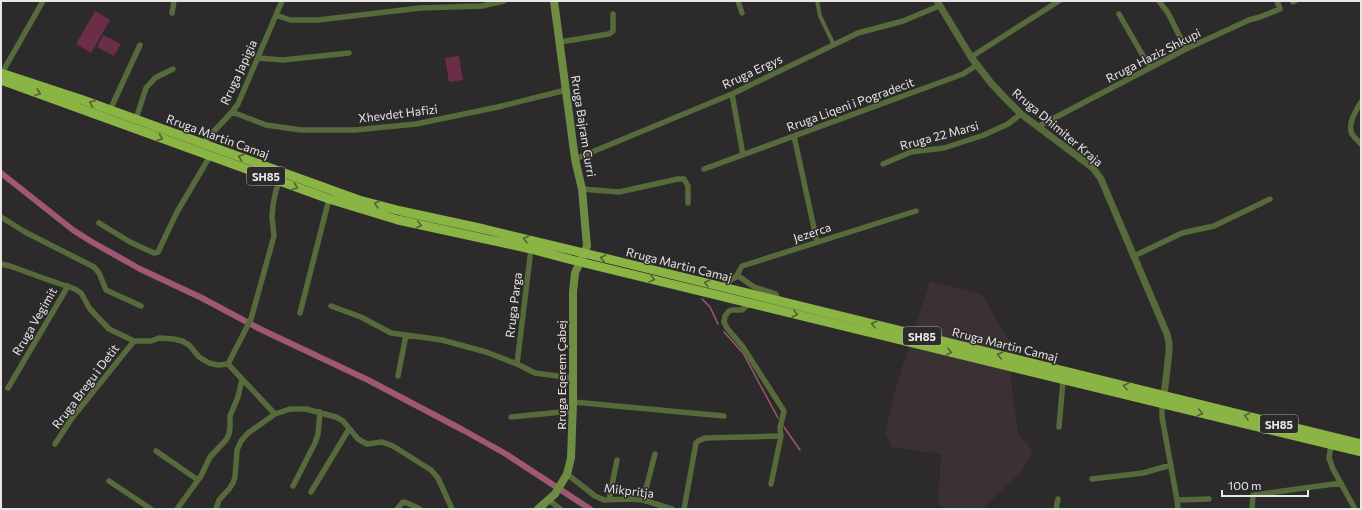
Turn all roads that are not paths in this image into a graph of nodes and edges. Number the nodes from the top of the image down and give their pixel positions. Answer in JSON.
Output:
{"nodes":[{"id":1,"x":43,"y":1,"type":"edge"},
{"id":2,"x":174,"y":1,"type":"edge"},
{"id":3,"x":282,"y":1,"type":"edge"},
{"id":4,"x":504,"y":1,"type":"edge"},
{"id":5,"x":554,"y":1,"type":"edge"},
{"id":6,"x":738,"y":1,"type":"edge"},
{"id":7,"x":817,"y":1,"type":"edge"},
{"id":8,"x":1059,"y":1,"type":"edge"},
{"id":9,"x":1159,"y":1,"type":"edge"},
{"id":10,"x":1278,"y":1,"type":"edge"},
{"id":11,"x":938,"y":3,"type":"edge"},
{"id":12,"x":742,"y":13,"type":"dead end"},
{"id":13,"x":172,"y":14,"type":"dead end"},
{"id":14,"x":613,"y":14,"type":"dead end"},
{"id":15,"x":1119,"y":14,"type":"dead end"},
{"id":16,"x":276,"y":15,"type":"junction"},
{"id":17,"x":560,"y":42,"type":"junction"},
{"id":18,"x":834,"y":45,"type":"junction"},
{"id":19,"x":140,"y":46,"type":"dead end"},
{"id":20,"x":1186,"y":49,"type":"junction"},
{"id":21,"x":349,"y":53,"type":"dead end"},
{"id":22,"x":971,"y":57,"type":"junction"},
{"id":23,"x":258,"y":58,"type":"junction"},
{"id":24,"x":977,"y":65,"type":"junction"},
{"id":25,"x":173,"y":68,"type":"dead end"},
{"id":26,"x":1150,"y":68,"type":"junction"},
{"id":27,"x":1,"y":75,"type":"edge"},
{"id":28,"x":566,"y":90,"type":"junction"},
{"id":29,"x":732,"y":94,"type":"junction"},
{"id":30,"x":1361,"y":102,"type":"edge"},
{"id":31,"x":110,"y":110,"type":"junction"},
{"id":32,"x":232,"y":112,"type":"junction"},
{"id":33,"x":1021,"y":114,"type":"junction"},
{"id":34,"x":136,"y":120,"type":"junction"},
{"id":35,"x":1039,"y":126,"type":"junction"},
{"id":36,"x":794,"y":136,"type":"junction"},
{"id":37,"x":202,"y":144,"type":"junction"},
{"id":38,"x":1361,"y":144,"type":"edge"},
{"id":39,"x":743,"y":155,"type":"junction"},
{"id":40,"x":210,"y":156,"type":"junction"},
{"id":41,"x":576,"y":159,"type":"junction"},
{"id":42,"x":883,"y":164,"type":"dead end"},
{"id":43,"x":704,"y":169,"type":"dead end"},
{"id":44,"x":280,"y":181,"type":"junction"},
{"id":45,"x":582,"y":189,"type":"junction"},
{"id":46,"x":329,"y":199,"type":"junction"},
{"id":47,"x":1270,"y":199,"type":"dead end"},
{"id":48,"x":688,"y":203,"type":"dead end"},
{"id":49,"x":916,"y":211,"type":"dead end"},
{"id":50,"x":1,"y":217,"type":"edge"},
{"id":51,"x":99,"y":223,"type":"dead end"},
{"id":52,"x":817,"y":242,"type":"junction"},
{"id":53,"x":530,"y":249,"type":"junction"},
{"id":54,"x":584,"y":253,"type":"junction"},
{"id":55,"x":1134,"y":256,"type":"junction"},
{"id":56,"x":579,"y":262,"type":"junction"},
{"id":57,"x":1,"y":264,"type":"edge"},
{"id":58,"x":737,"y":275,"type":"junction"},
{"id":59,"x":68,"y":286,"type":"junction"},
{"id":60,"x":724,"y":288,"type":"junction"},
{"id":61,"x":778,"y":301,"type":"junction"},
{"id":62,"x":750,"y":303,"type":"junction"},
{"id":63,"x":140,"y":306,"type":"dead end"},
{"id":64,"x":331,"y":306,"type":"dead end"},
{"id":65,"x":300,"y":313,"type":"dead end"},
{"id":66,"x":406,"y":335,"type":"junction"},
{"id":67,"x":134,"y":341,"type":"junction"},
{"id":68,"x":228,"y":364,"type":"junction"},
{"id":69,"x":517,"y":364,"type":"junction"},
{"id":70,"x":398,"y":376,"type":"dead end"},
{"id":71,"x":573,"y":378,"type":"junction"},
{"id":72,"x":242,"y":379,"type":"junction"},
{"id":73,"x":1064,"y":381,"type":"junction"},
{"id":74,"x":8,"y":388,"type":"dead end"},
{"id":75,"x":1163,"y":400,"type":"junction"},
{"id":76,"x":573,"y":402,"type":"junction"},
{"id":77,"x":572,"y":411,"type":"junction"},
{"id":78,"x":320,"y":412,"type":"junction"},
{"id":79,"x":275,"y":414,"type":"junction"},
{"id":80,"x":724,"y":416,"type":"dead end"},
{"id":81,"x":511,"y":417,"type":"dead end"},
{"id":82,"x":1060,"y":427,"type":"dead end"},
{"id":83,"x":349,"y":429,"type":"junction"},
{"id":84,"x":780,"y":436,"type":"junction"},
{"id":85,"x":55,"y":444,"type":"dead end"},
{"id":86,"x":1361,"y":444,"type":"edge"},
{"id":87,"x":1331,"y":445,"type":"junction"},
{"id":88,"x":156,"y":451,"type":"dead end"},
{"id":89,"x":1361,"y":452,"type":"edge"},
{"id":90,"x":655,"y":454,"type":"dead end"},
{"id":91,"x":617,"y":460,"type":"dead end"},
{"id":92,"x":1171,"y":465,"type":"junction"},
{"id":93,"x":565,"y":478,"type":"junction"},
{"id":94,"x":1092,"y":479,"type":"dead end"},
{"id":95,"x":198,"y":480,"type":"junction"},
{"id":96,"x":109,"y":481,"type":"dead end"},
{"id":97,"x":1341,"y":483,"type":"junction"},
{"id":98,"x":771,"y":484,"type":"dead end"},
{"id":99,"x":293,"y":486,"type":"dead end"},
{"id":100,"x":311,"y":492,"type":"dead end"},
{"id":101,"x":552,"y":497,"type":"junction"},
{"id":102,"x":1058,"y":499,"type":"dead end"},
{"id":103,"x":1210,"y":499,"type":"dead end"},
{"id":104,"x":609,"y":500,"type":"junction"},
{"id":105,"x":643,"y":500,"type":"junction"},
{"id":106,"x":1177,"y":500,"type":"junction"},
{"id":107,"x":151,"y":509,"type":"edge"},
{"id":108,"x":177,"y":509,"type":"edge"},
{"id":109,"x":216,"y":509,"type":"edge"},
{"id":110,"x":397,"y":509,"type":"edge"},
{"id":111,"x":420,"y":509,"type":"edge"},
{"id":112,"x":452,"y":509,"type":"edge"},
{"id":113,"x":538,"y":509,"type":"edge"},
{"id":114,"x":560,"y":509,"type":"edge"},
{"id":115,"x":672,"y":509,"type":"edge"},
{"id":116,"x":684,"y":509,"type":"edge"},
{"id":117,"x":1056,"y":509,"type":"edge"},
{"id":118,"x":1178,"y":509,"type":"edge"},
{"id":119,"x":1252,"y":509,"type":"edge"},
{"id":120,"x":1355,"y":509,"type":"edge"}],
"edges":[{"from":1,"to":27,"type":"street"},
{"from":2,"to":13,"type":"street"},
{"from":3,"to":16,"type":"street","name":"Rruga Japigia"},
{"from":4,"to":16,"type":"street"},
{"from":5,"to":17,"type":"main road","name":"Rruga Bajram Curri"},
{"from":6,"to":12,"type":"street"},
{"from":7,"to":18,"type":"street"},
{"from":8,"to":22,"type":"street"},
{"from":9,"to":20,"type":"street"},
{"from":10,"to":20,"type":"street","name":"Rruga Haziz Shkupi"},
{"from":11,"to":18,"type":"street","name":"Rruga Ergys"},
{"from":11,"to":22,"type":"street","name":"Rruga Dhimiter Kraja"},
{"from":14,"to":17,"type":"street"},
{"from":15,"to":26,"type":"street"},
{"from":16,"to":23,"type":"street","name":"Rruga Japigia"},
{"from":17,"to":28,"type":"main road","name":"Rruga Bajram Curri"},
{"from":18,"to":29,"type":"street","name":"Rruga Ergys"},
{"from":19,"to":31,"type":"street"},
{"from":20,"to":26,"type":"street","name":"Rruga Haziz Shkupi"},
{"from":21,"to":23,"type":"street"},
{"from":22,"to":24,"type":"street","name":"Rruga Dhimiter Kraja"},
{"from":23,"to":32,"type":"street","name":"Rruga Japigia"},
{"from":24,"to":33,"type":"street","name":"Rruga Dhimiter Kraja"},
{"from":24,"to":36,"type":"street","name":"Rruga Liqeni i Pogradecit"},
{"from":25,"to":34,"type":"street"},
{"from":26,"to":35,"type":"street","name":"Rruga Haziz Shkupi"},
{"from":31,"to":27,"type":"highway","name":"Rruga Martin Camaj","number":"SH85","one_way":true},
{"from":27,"to":40,"type":"highway","name":"Rruga Martin Camaj","number":"SH85","one_way":true},
{"from":28,"to":32,"type":"street","name":"Xhevdet Hafizi"},
{"from":28,"to":41,"type":"main road","name":"Rruga Bajram Curri"},
{"from":29,"to":39,"type":"street"},
{"from":29,"to":41,"type":"street","name":"Rruga Ergys"},
{"from":30,"to":38,"type":"street"},
{"from":31,"to":34,"type":"highway","name":"Rruga Martin Camaj","number":"SH85"},
{"from":32,"to":37,"type":"street","name":"Rruga Japigia"},
{"from":33,"to":35,"type":"street","name":"Rruga Dhimiter Kraja"},
{"from":33,"to":42,"type":"street","name":"Rruga 22 Marsi"},
{"from":34,"to":37,"type":"highway","name":"Rruga Martin Camaj","number":"SH85"},
{"from":35,"to":55,"type":"street","name":"Rruga Dhimiter Kraja"},
{"from":36,"to":39,"type":"street","name":"Rruga Liqeni i Pogradecit"},
{"from":36,"to":52,"type":"street"},
{"from":54,"to":37,"type":"highway","name":"Rruga Martin Camaj","number":"SH85","one_way":true},
{"from":39,"to":43,"type":"street","name":"Rruga Liqeni i Pogradecit"},
{"from":40,"to":44,"type":"highway","name":"Rruga Martin Camaj","number":"SH85"},
{"from":40,"to":51,"type":"street"},
{"from":41,"to":45,"type":"main road","name":"Rruga Bajram Curri"},
{"from":44,"to":46,"type":"highway","name":"Rruga Martin Camaj","number":"SH85","one_way":true},
{"from":44,"to":68,"type":"street"},
{"from":45,"to":48,"type":"street"},
{"from":45,"to":54,"type":"main road","name":"Rruga Bajram Curri"},
{"from":46,"to":53,"type":"highway","name":"Rruga Martin Camaj","number":"SH85","one_way":true},
{"from":46,"to":65,"type":"street"},
{"from":47,"to":55,"type":"street"},
{"from":49,"to":52,"type":"street","name":"Jezerca"},
{"from":50,"to":63,"type":"street"},
{"from":52,"to":58,"type":"street","name":"Jezerca"},
{"from":53,"to":56,"type":"highway","name":"Rruga Martin Camaj","number":"SH85"},
{"from":53,"to":69,"type":"street","name":"Rruga Parga"},
{"from":54,"to":56,"type":"main road","name":"Rruga Eqerem Çabej"},
{"from":60,"to":54,"type":"highway","name":"Rruga Martin Camaj","number":"SH85","one_way":true},
{"from":55,"to":75,"type":"street","name":"Rruga Dhimiter Kraja"},
{"from":56,"to":62,"type":"highway","name":"Rruga Martin Camaj","number":"SH85","one_way":true},
{"from":56,"to":71,"type":"main road","name":"Rruga Eqerem Çabej"},
{"from":57,"to":59,"type":"street","name":"Rruga Bregu i Detit"},
{"from":58,"to":60,"type":"street","name":"Jezerca"},
{"from":58,"to":61,"type":"street"},
{"from":59,"to":67,"type":"street","name":"Rruga Bregu i Detit"},
{"from":59,"to":74,"type":"street","name":"Rruga Vegimit"},
{"from":60,"to":61,"type":"highway","name":"Rruga Martin Camaj","number":"SH85"},
{"from":75,"to":61,"type":"highway","name":"Rruga Martin Camaj","number":"SH85","one_way":true},
{"from":62,"to":73,"type":"highway","name":"Rruga Martin Camaj","number":"SH85","one_way":true},
{"from":62,"to":84,"type":"street"},
{"from":64,"to":66,"type":"street"},
{"from":66,"to":69,"type":"street"},
{"from":66,"to":70,"type":"street"},
{"from":67,"to":68,"type":"street","name":"Rruga Bregu i Detit"},
{"from":67,"to":85,"type":"street","name":"Rruga Bregu i Detit"},
{"from":68,"to":72,"type":"street"},
{"from":69,"to":71,"type":"street"},
{"from":71,"to":76,"type":"main road","name":"Rruga Eqerem Çabej"},
{"from":72,"to":79,"type":"street"},
{"from":72,"to":95,"type":"street"},
{"from":73,"to":75,"type":"highway","name":"Rruga Martin Camaj","number":"SH85"},
{"from":73,"to":82,"type":"street"},
{"from":86,"to":75,"type":"highway","name":"Rruga Martin Camaj","number":"SH85","one_way":true},
{"from":75,"to":87,"type":"highway","name":"Rruga Martin Camaj","number":"SH85","one_way":true},
{"from":75,"to":92,"type":"street","name":"Rruga Dhimiter Kraja"},
{"from":76,"to":77,"type":"main road","name":"Rruga Eqerem Çabej"},
{"from":76,"to":80,"type":"street"},
{"from":77,"to":81,"type":"street"},
{"from":77,"to":93,"type":"main road","name":"Rruga Eqerem Çabej"},
{"from":78,"to":79,"type":"street"},
{"from":78,"to":83,"type":"street"},
{"from":78,"to":99,"type":"street"},
{"from":79,"to":109,"type":"street"},
{"from":83,"to":100,"type":"street"},
{"from":83,"to":112,"type":"street"},
{"from":84,"to":98,"type":"street"},
{"from":84,"to":116,"type":"street"},
{"from":87,"to":89,"type":"highway","name":"Rruga Martin Camaj","number":"SH85"},
{"from":87,"to":97,"type":"street"},
{"from":88,"to":95,"type":"street"},
{"from":90,"to":105,"type":"street"},
{"from":91,"to":104,"type":"street"},
{"from":92,"to":94,"type":"street"},
{"from":92,"to":106,"type":"street","name":"Rruga Dhimiter Kraja"},
{"from":93,"to":101,"type":"main road","name":"Rruga Eqerem Çabej"},
{"from":93,"to":104,"type":"street","name":"Mikpritja"},
{"from":95,"to":108,"type":"street"},
{"from":96,"to":107,"type":"street"},
{"from":97,"to":119,"type":"street"},
{"from":97,"to":120,"type":"street"},
{"from":101,"to":113,"type":"main road"},
{"from":101,"to":114,"type":"street"},
{"from":102,"to":117,"type":"street"},
{"from":103,"to":106,"type":"street"},
{"from":104,"to":105,"type":"street","name":"Mikpritja"},
{"from":105,"to":115,"type":"street","name":"Mikpritja"},
{"from":106,"to":118,"type":"street","name":"Rruga Dhimiter Kraja"},
{"from":110,"to":111,"type":"street"}]}
